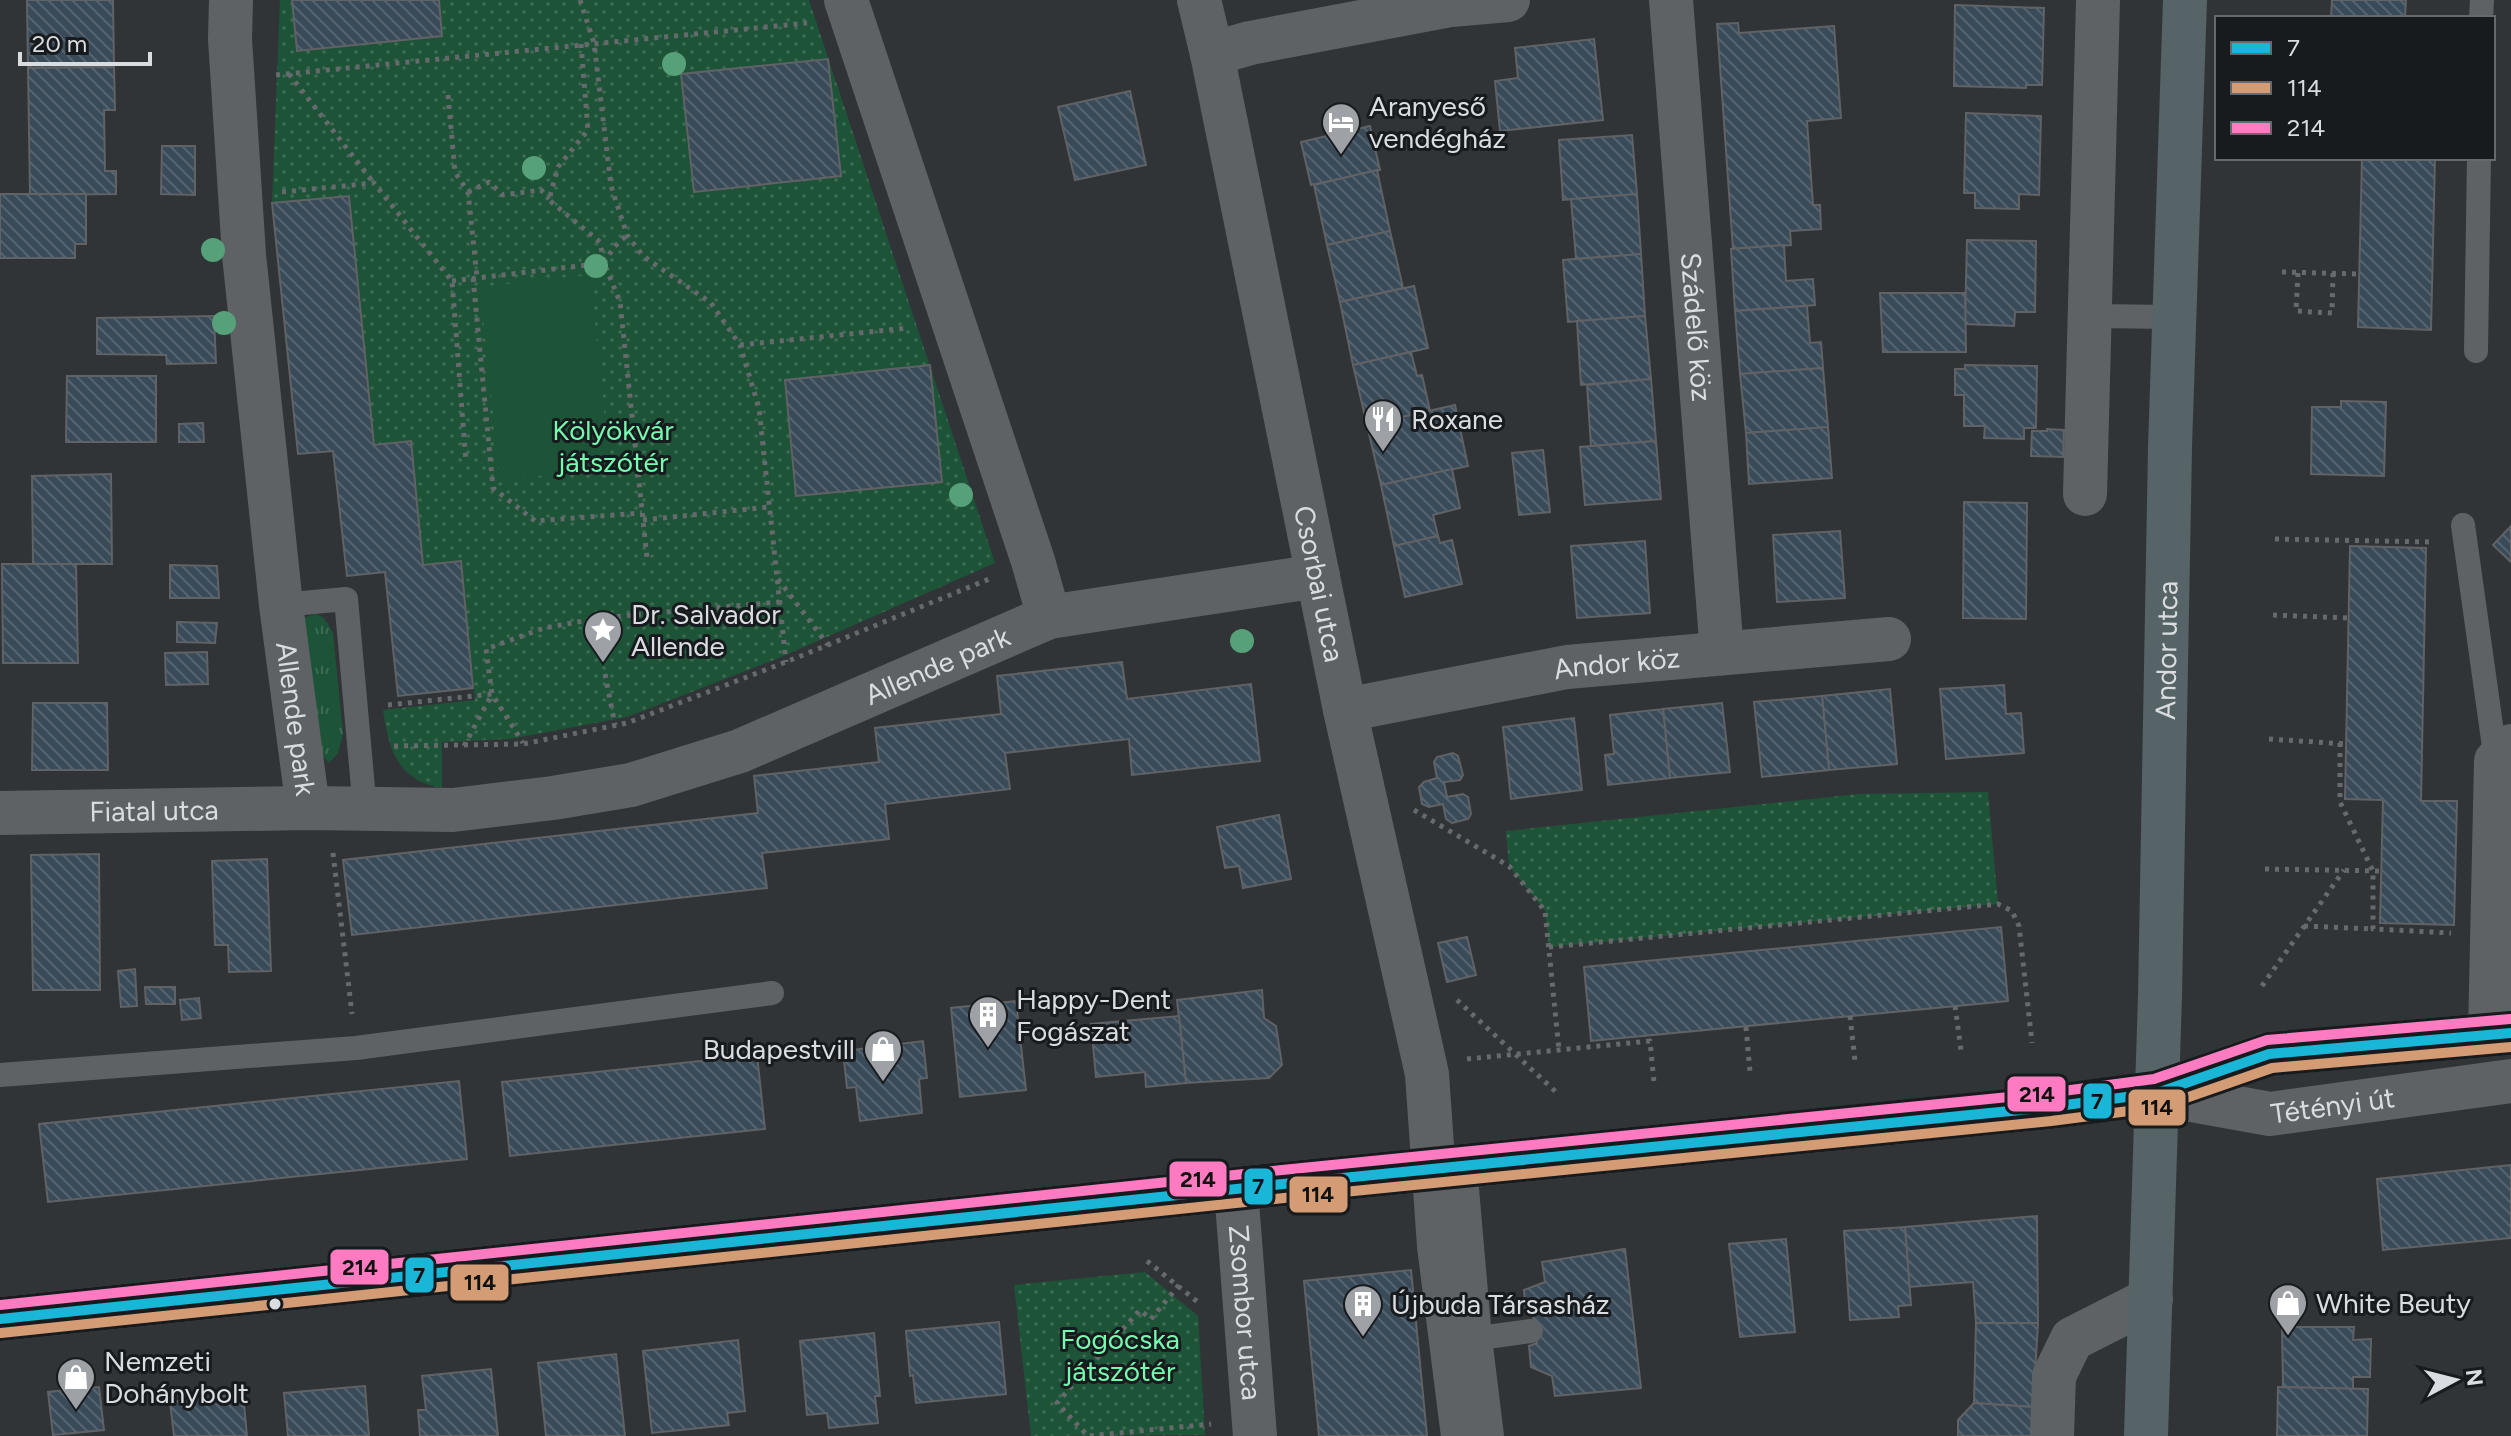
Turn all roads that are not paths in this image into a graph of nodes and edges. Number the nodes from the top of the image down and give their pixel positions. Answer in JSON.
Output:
{"nodes":[{"id":1,"x":231,"y":0,"type":"edge"},
{"id":2,"x":1199,"y":0,"type":"edge"},
{"id":3,"x":1508,"y":0,"type":"edge"},
{"id":4,"x":1671,"y":0,"type":"edge"},
{"id":5,"x":2098,"y":0,"type":"edge"},
{"id":6,"x":2185,"y":0,"type":"edge"},
{"id":7,"x":834,"y":11,"type":"edge"},
{"id":8,"x":1212,"y":54,"type":"junction"},
{"id":9,"x":2479,"y":160,"type":"edge"},
{"id":10,"x":2090,"y":316,"type":"junction"},
{"id":11,"x":2175,"y":317,"type":"junction"},
{"id":12,"x":2476,"y":351,"type":"dead end"},
{"id":13,"x":2085,"y":494,"type":"dead end"},
{"id":14,"x":2464,"y":534,"type":"road end"},
{"id":15,"x":1318,"y":576,"type":"junction"},
{"id":16,"x":281,"y":605,"type":"junction"},
{"id":17,"x":1049,"y":617,"type":"junction"},
{"id":18,"x":1889,"y":639,"type":"dead end"},
{"id":19,"x":1722,"y":653,"type":"junction"},
{"id":20,"x":1345,"y":710,"type":"junction"},
{"id":21,"x":2503,"y":753,"type":"edge"},
{"id":22,"x":334,"y":808,"type":"junction"},
{"id":23,"x":0,"y":813,"type":"edge"},
{"id":24,"x":772,"y":993,"type":"dead end"},
{"id":25,"x":2501,"y":1034,"type":"edge"},
{"id":26,"x":0,"y":1075,"type":"edge"},
{"id":27,"x":2511,"y":1081,"type":"edge"},
{"id":28,"x":2157,"y":1093,"type":"junction"},
{"id":29,"x":1450,"y":1167,"type":"junction"},
{"id":30,"x":1236,"y":1189,"type":"junction"},
{"id":31,"x":2151,"y":1299,"type":"junction"},
{"id":32,"x":0,"y":1319,"type":"edge"},
{"id":33,"x":1531,"y":1331,"type":"dead end"},
{"id":34,"x":1480,"y":1338,"type":"junction"},
{"id":35,"x":1236,"y":1430,"type":"edge"},
{"id":36,"x":1463,"y":1436,"type":"edge"},
{"id":37,"x":1492,"y":1436,"type":"edge"},
{"id":38,"x":2052,"y":1436,"type":"edge"},
{"id":39,"x":2146,"y":1436,"type":"edge"}],
"edges":[{"from":1,"to":16,"type":"street","name":"Allende park"},
{"from":2,"to":8,"type":"street","name":"Csorbai utca"},
{"from":3,"to":8,"type":"street"},
{"from":4,"to":19,"type":"street","name":"Szádelő köz"},
{"from":5,"to":10,"type":"street"},
{"from":6,"to":11,"type":"main road","name":"Andor utca"},
{"from":7,"to":17,"type":"street"},
{"from":8,"to":15,"type":"street","name":"Csorbai utca"},
{"from":9,"to":12,"type":"lane"},
{"from":10,"to":11,"type":"lane"},
{"from":10,"to":13,"type":"street"},
{"from":11,"to":28,"type":"main road","name":"Andor utca"},
{"from":14,"to":21,"type":"lane"},
{"from":15,"to":17,"type":"street","name":"Allende park"},
{"from":15,"to":20,"type":"street","name":"Csorbai utca"},
{"from":16,"to":22,"type":"street","name":"Allende park"},
{"from":16,"to":22,"type":"lane"},
{"from":17,"to":22,"type":"street","name":"Allende park"},
{"from":18,"to":19,"type":"street","name":"Andor köz"},
{"from":19,"to":20,"type":"street","name":"Andor köz"},
{"from":20,"to":29,"type":"street","name":"Csorbai utca"},
{"from":21,"to":25,"type":"street"},
{"from":22,"to":23,"type":"street","name":"Fiatal utca"},
{"from":24,"to":26,"type":"lane"},
{"from":25,"to":28,"type":"street","name":"Tétényi út"},
{"from":27,"to":28,"type":"street","name":"Tétényi út"},
{"from":28,"to":29,"type":"street","name":"Tétényi út"},
{"from":28,"to":31,"type":"main road","name":"Andor utca"},
{"from":29,"to":30,"type":"street","name":"Tétényi út"},
{"from":29,"to":34,"type":"lane"},
{"from":29,"to":36,"type":"street","name":"Csorbai utca"},
{"from":30,"to":32,"type":"street","name":"Tétényi út"},
{"from":30,"to":35,"type":"street","name":"Zsombor utca"},
{"from":31,"to":38,"type":"street"},
{"from":31,"to":39,"type":"main road","name":"Andor utca"},
{"from":33,"to":34,"type":"lane"},
{"from":34,"to":37,"type":"lane"}]}
